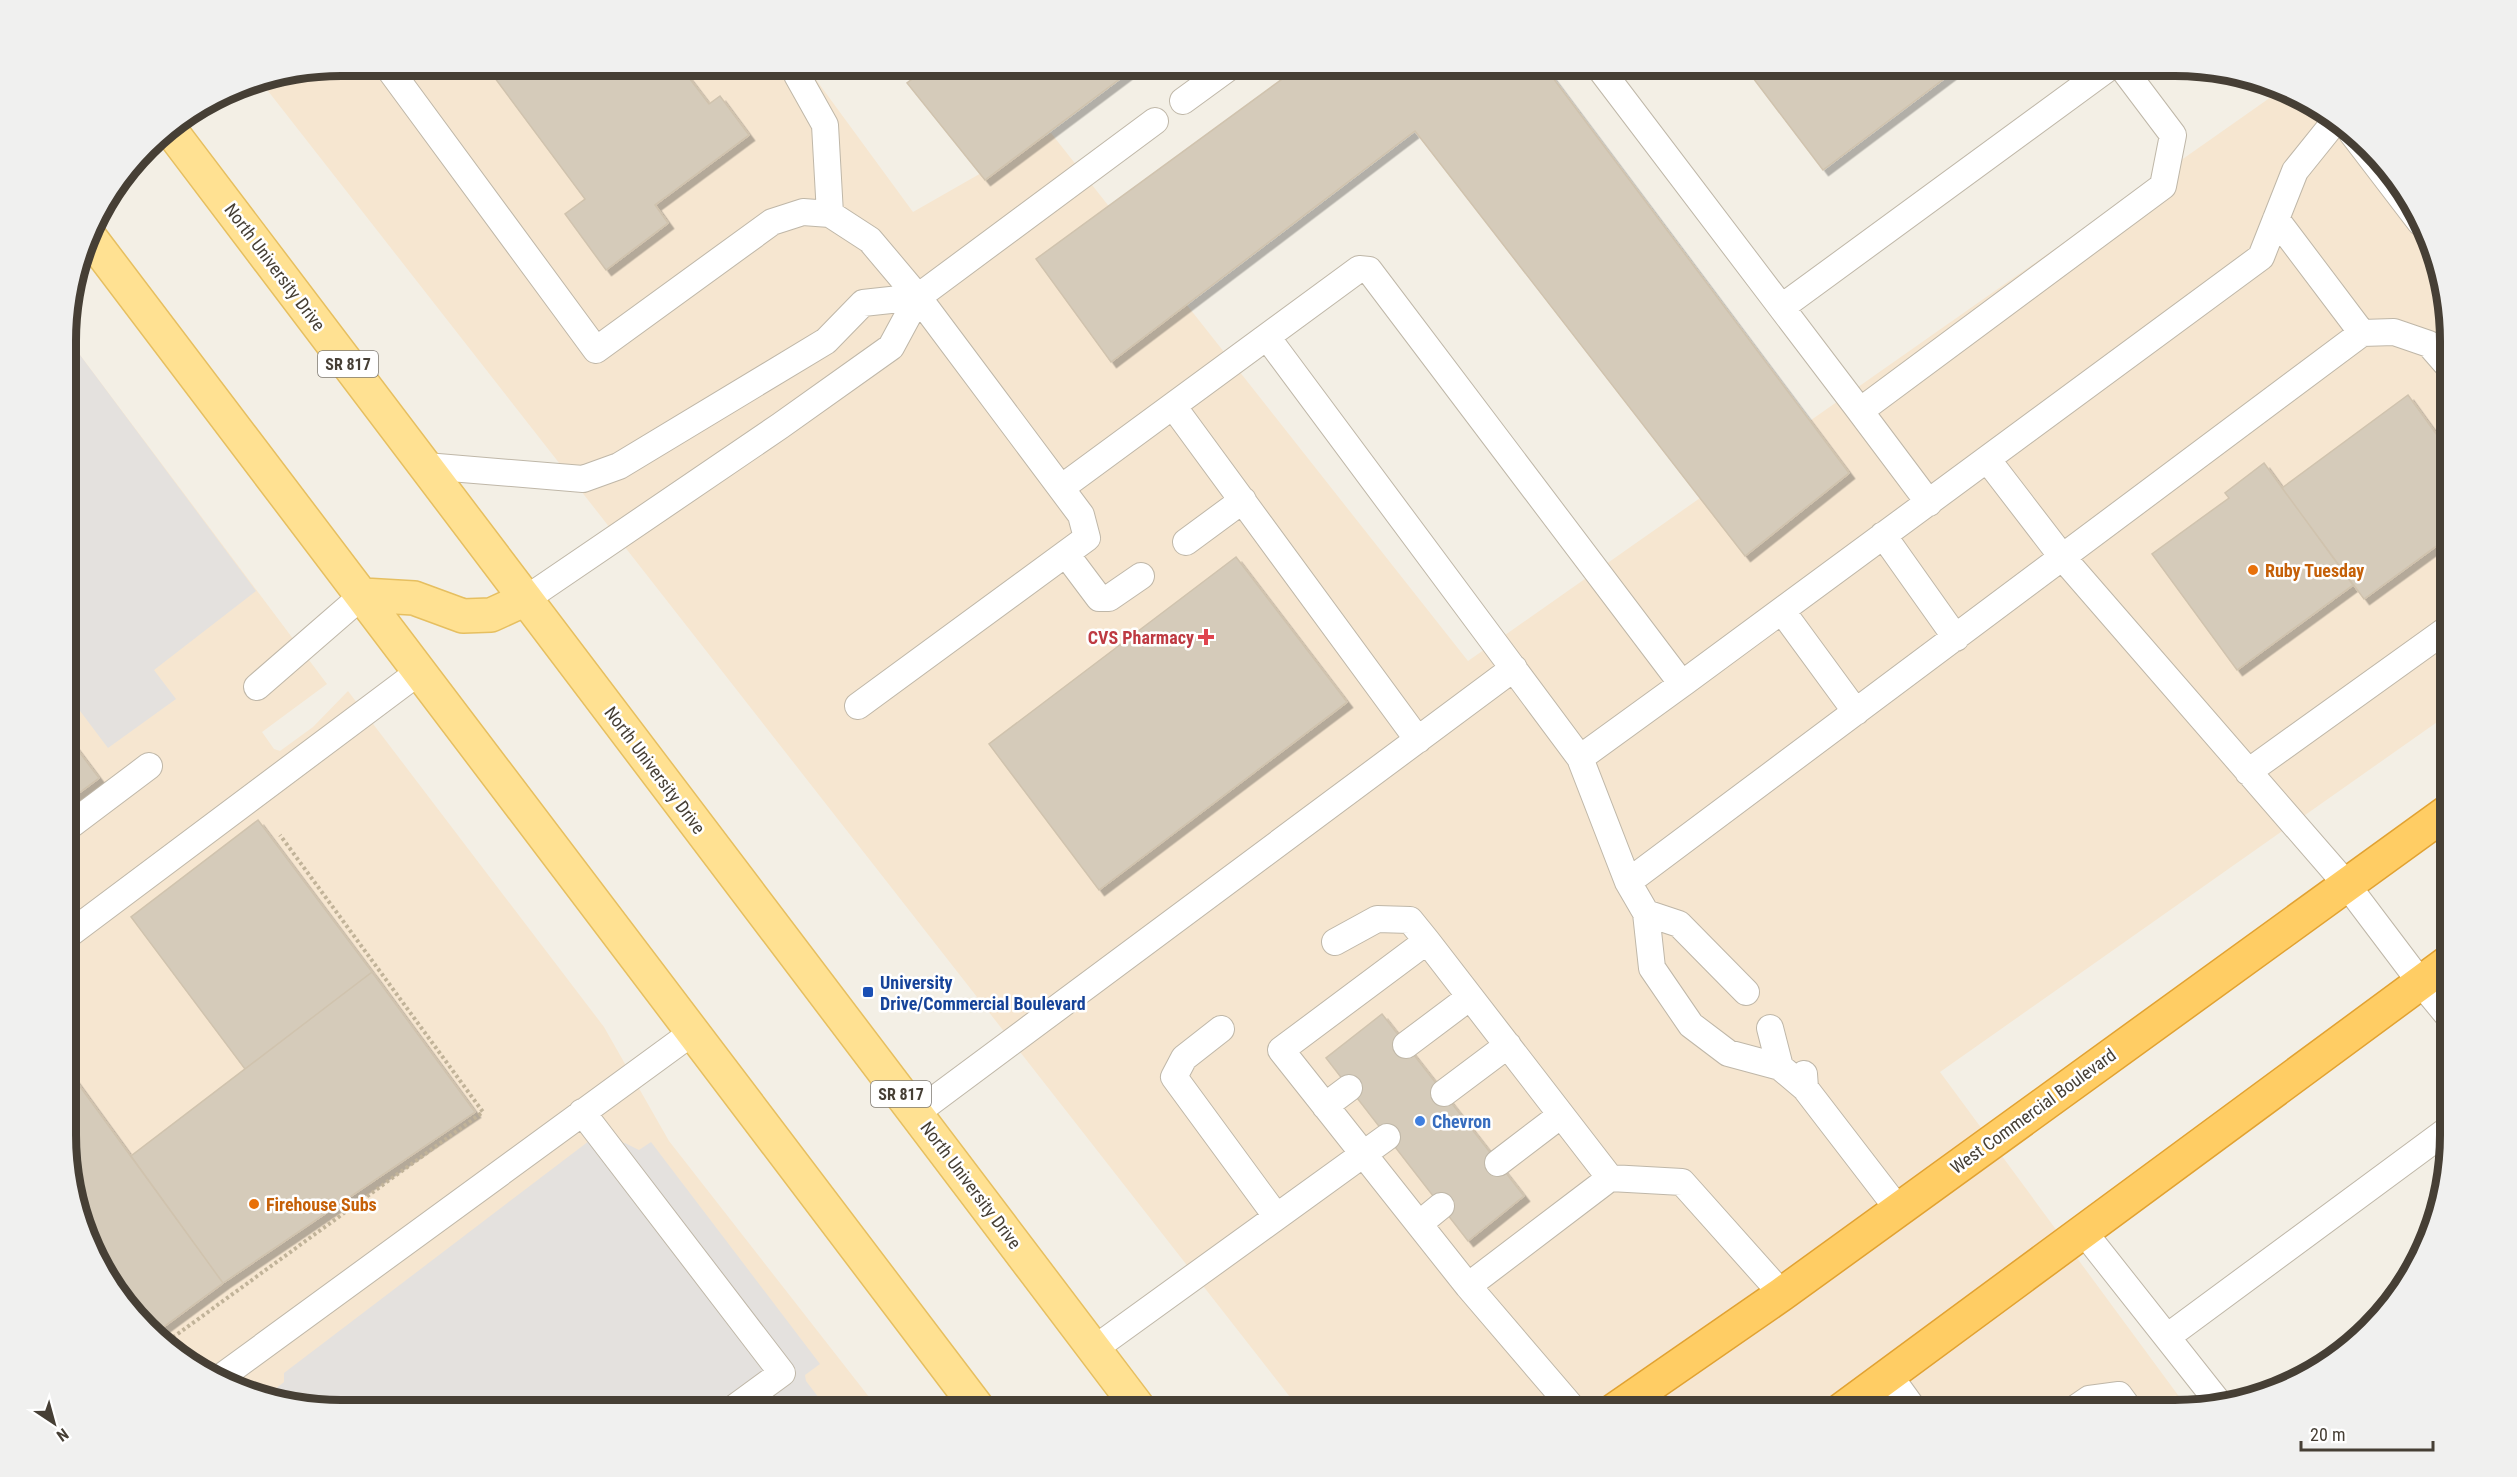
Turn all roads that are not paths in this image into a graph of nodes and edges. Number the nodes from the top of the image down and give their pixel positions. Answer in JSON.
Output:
{"nodes":[{"id":1,"x":394,"y":76,"type":"edge"},
{"id":2,"x":802,"y":76,"type":"edge"},
{"id":3,"x":1217,"y":76,"type":"edge"},
{"id":4,"x":1606,"y":76,"type":"edge"},
{"id":5,"x":2097,"y":76,"type":"edge"},
{"id":6,"x":2129,"y":76,"type":"edge"},
{"id":7,"x":1183,"y":101,"type":"dead end"},
{"id":8,"x":1155,"y":121,"type":"dead end"},
{"id":9,"x":2331,"y":127,"type":"edge"},
{"id":10,"x":175,"y":135,"type":"edge"},
{"id":11,"x":830,"y":214,"type":"junction"},
{"id":12,"x":2276,"y":219,"type":"junction"},
{"id":13,"x":95,"y":244,"type":"edge"},
{"id":14,"x":918,"y":297,"type":"junction"},
{"id":15,"x":1782,"y":307,"type":"junction"},
{"id":16,"x":2362,"y":333,"type":"junction"},
{"id":17,"x":1267,"y":337,"type":"junction"},
{"id":18,"x":2440,"y":357,"type":"edge"},
{"id":19,"x":1173,"y":406,"type":"junction"},
{"id":20,"x":1860,"y":411,"type":"junction"},
{"id":21,"x":1987,"y":459,"type":"junction"},
{"id":22,"x":426,"y":466,"type":"junction"},
{"id":23,"x":1061,"y":488,"type":"junction"},
{"id":24,"x":1243,"y":500,"type":"junction"},
{"id":25,"x":1929,"y":503,"type":"junction"},
{"id":26,"x":1883,"y":535,"type":"junction"},
{"id":27,"x":1186,"y":542,"type":"dead end"},
{"id":28,"x":1066,"y":554,"type":"junction"},
{"id":29,"x":2063,"y":558,"type":"junction"},
{"id":30,"x":1141,"y":576,"type":"dead end"},
{"id":31,"x":363,"y":595,"type":"junction"},
{"id":32,"x":526,"y":599,"type":"junction"},
{"id":33,"x":1782,"y":611,"type":"junction"},
{"id":34,"x":2440,"y":634,"type":"edge"},
{"id":35,"x":1956,"y":638,"type":"junction"},
{"id":36,"x":1514,"y":668,"type":"junction"},
{"id":37,"x":420,"y":671,"type":"junction"},
{"id":38,"x":1682,"y":684,"type":"junction"},
{"id":39,"x":257,"y":687,"type":"dead end"},
{"id":40,"x":858,"y":706,"type":"dead end"},
{"id":41,"x":1856,"y":712,"type":"junction"},
{"id":42,"x":1418,"y":740,"type":"junction"},
{"id":43,"x":1580,"y":758,"type":"junction"},
{"id":44,"x":149,"y":766,"type":"dead end"},
{"id":45,"x":2248,"y":772,"type":"junction"},
{"id":46,"x":2440,"y":817,"type":"edge"},
{"id":47,"x":76,"y":821,"type":"edge"},
{"id":48,"x":1628,"y":882,"type":"junction"},
{"id":49,"x":2347,"y":885,"type":"junction"},
{"id":50,"x":1646,"y":913,"type":"junction"},
{"id":51,"x":76,"y":929,"type":"edge"},
{"id":52,"x":1427,"y":941,"type":"junction"},
{"id":53,"x":1335,"y":942,"type":"dead end"},
{"id":54,"x":2440,"y":969,"type":"edge"},
{"id":55,"x":2421,"y":983,"type":"junction"},
{"id":56,"x":1746,"y":992,"type":"dead end"},
{"id":57,"x":1470,"y":997,"type":"junction"},
{"id":58,"x":2440,"y":1006,"type":"edge"},
{"id":59,"x":1770,"y":1028,"type":"dead end"},
{"id":60,"x":1221,"y":1029,"type":"dead end"},
{"id":61,"x":693,"y":1032,"type":"junction"},
{"id":62,"x":1406,"y":1045,"type":"dead end"},
{"id":63,"x":1508,"y":1045,"type":"junction"},
{"id":64,"x":1780,"y":1067,"type":"junction"},
{"id":65,"x":1349,"y":1088,"type":"dead end"},
{"id":66,"x":1444,"y":1094,"type":"dead end"},
{"id":67,"x":1325,"y":1106,"type":"junction"},
{"id":68,"x":582,"y":1112,"type":"junction"},
{"id":69,"x":916,"y":1113,"type":"junction"},
{"id":70,"x":1561,"y":1115,"type":"junction"},
{"id":71,"x":2440,"y":1135,"type":"edge"},
{"id":72,"x":1387,"y":1137,"type":"dead end"},
{"id":73,"x":1363,"y":1153,"type":"junction"},
{"id":74,"x":1498,"y":1163,"type":"dead end"},
{"id":75,"x":1610,"y":1178,"type":"junction"},
{"id":76,"x":1441,"y":1206,"type":"dead end"},
{"id":77,"x":1898,"y":1209,"type":"junction"},
{"id":78,"x":1276,"y":1216,"type":"junction"},
{"id":79,"x":1419,"y":1224,"type":"junction"},
{"id":80,"x":2083,"y":1231,"type":"junction"},
{"id":81,"x":1468,"y":1286,"type":"junction"},
{"id":82,"x":1782,"y":1294,"type":"junction"},
{"id":83,"x":2167,"y":1337,"type":"junction"},
{"id":84,"x":1094,"y":1349,"type":"junction"},
{"id":85,"x":226,"y":1374,"type":"edge"},
{"id":86,"x":1889,"y":1375,"type":"junction"},
{"id":87,"x":2214,"y":1397,"type":"edge"},
{"id":88,"x":745,"y":1400,"type":"edge"},
{"id":89,"x":972,"y":1400,"type":"edge"},
{"id":90,"x":1133,"y":1400,"type":"edge"},
{"id":91,"x":1566,"y":1400,"type":"edge"},
{"id":92,"x":1629,"y":1400,"type":"edge"},
{"id":93,"x":1855,"y":1400,"type":"edge"},
{"id":94,"x":1908,"y":1400,"type":"edge"},
{"id":95,"x":2088,"y":1400,"type":"edge"},
{"id":96,"x":2123,"y":1400,"type":"edge"}],
"edges":[{"from":1,"to":11,"type":"lane"},
{"from":2,"to":11,"type":"lane"},
{"from":3,"to":7,"type":"lane"},
{"from":4,"to":15,"type":"lane"},
{"from":5,"to":15,"type":"lane"},
{"from":6,"to":20,"type":"lane"},
{"from":8,"to":14,"type":"lane"},
{"from":9,"to":12,"type":"lane"},
{"from":10,"to":22,"type":"main road","name":"North University Drive","number":"SR 817"},
{"from":11,"to":14,"type":"lane"},
{"from":12,"to":16,"type":"lane"},
{"from":12,"to":21,"type":"lane"},
{"from":13,"to":31,"type":"main road"},
{"from":14,"to":22,"type":"lane"},
{"from":14,"to":23,"type":"lane"},
{"from":14,"to":32,"type":"lane"},
{"from":15,"to":20,"type":"lane"},
{"from":16,"to":18,"type":"lane"},
{"from":16,"to":29,"type":"lane"},
{"from":17,"to":19,"type":"lane"},
{"from":17,"to":36,"type":"lane"},
{"from":17,"to":38,"type":"lane"},
{"from":19,"to":23,"type":"lane"},
{"from":19,"to":24,"type":"lane"},
{"from":20,"to":25,"type":"lane"},
{"from":21,"to":25,"type":"lane"},
{"from":21,"to":29,"type":"lane"},
{"from":22,"to":32,"type":"main road","name":"North University Drive","number":"SR 817"},
{"from":23,"to":28,"type":"lane"},
{"from":24,"to":27,"type":"lane"},
{"from":24,"to":42,"type":"lane"},
{"from":25,"to":26,"type":"lane"},
{"from":26,"to":33,"type":"lane"},
{"from":26,"to":35,"type":"lane"},
{"from":28,"to":30,"type":"lane"},
{"from":28,"to":40,"type":"lane"},
{"from":29,"to":35,"type":"lane"},
{"from":29,"to":45,"type":"lane"},
{"from":31,"to":32,"type":"main road"},
{"from":31,"to":37,"type":"main road"},
{"from":31,"to":39,"type":"lane"},
{"from":32,"to":69,"type":"main road","name":"North University Drive","number":"SR 817"},
{"from":33,"to":38,"type":"lane"},
{"from":33,"to":41,"type":"lane"},
{"from":34,"to":45,"type":"lane"},
{"from":35,"to":41,"type":"lane"},
{"from":36,"to":42,"type":"lane"},
{"from":36,"to":43,"type":"lane"},
{"from":37,"to":51,"type":"lane"},
{"from":37,"to":61,"type":"main road"},
{"from":38,"to":43,"type":"lane"},
{"from":41,"to":48,"type":"lane"},
{"from":42,"to":69,"type":"lane"},
{"from":43,"to":48,"type":"lane"},
{"from":44,"to":47,"type":"lane"},
{"from":45,"to":49,"type":"lane"},
{"from":46,"to":49,"type":"highway","name":"West Commercial Boulevard"},
{"from":48,"to":50,"type":"lane"},
{"from":49,"to":55,"type":"lane"},
{"from":49,"to":77,"type":"highway","name":"West Commercial Boulevard"},
{"from":50,"to":56,"type":"lane"},
{"from":50,"to":64,"type":"lane"},
{"from":52,"to":53,"type":"lane"},
{"from":52,"to":57,"type":"lane"},
{"from":52,"to":67,"type":"lane"},
{"from":54,"to":55,"type":"highway"},
{"from":55,"to":58,"type":"lane"},
{"from":55,"to":80,"type":"highway"},
{"from":57,"to":62,"type":"lane"},
{"from":57,"to":63,"type":"lane"},
{"from":59,"to":64,"type":"lane"},
{"from":60,"to":78,"type":"lane"},
{"from":61,"to":68,"type":"lane"},
{"from":61,"to":89,"type":"main road"},
{"from":63,"to":66,"type":"lane"},
{"from":63,"to":70,"type":"lane"},
{"from":64,"to":77,"type":"lane"},
{"from":65,"to":67,"type":"lane"},
{"from":67,"to":73,"type":"lane"},
{"from":68,"to":85,"type":"lane"},
{"from":68,"to":88,"type":"lane"},
{"from":69,"to":84,"type":"main road","name":"North University Drive","number":"SR 817"},
{"from":70,"to":74,"type":"lane"},
{"from":70,"to":75,"type":"lane"},
{"from":71,"to":83,"type":"lane"},
{"from":72,"to":73,"type":"lane"},
{"from":73,"to":78,"type":"lane"},
{"from":73,"to":79,"type":"lane"},
{"from":75,"to":81,"type":"lane"},
{"from":75,"to":82,"type":"lane"},
{"from":76,"to":79,"type":"lane"},
{"from":77,"to":82,"type":"highway","name":"West Commercial Boulevard"},
{"from":78,"to":84,"type":"lane"},
{"from":79,"to":81,"type":"lane"},
{"from":80,"to":83,"type":"lane"},
{"from":80,"to":86,"type":"highway"},
{"from":81,"to":91,"type":"lane"},
{"from":82,"to":92,"type":"highway","name":"West Commercial Boulevard"},
{"from":83,"to":87,"type":"lane"},
{"from":84,"to":90,"type":"main road","name":"North University Drive","number":"SR 817"},
{"from":86,"to":93,"type":"highway"},
{"from":86,"to":94,"type":"lane"},
{"from":95,"to":96,"type":"lane"}]}
